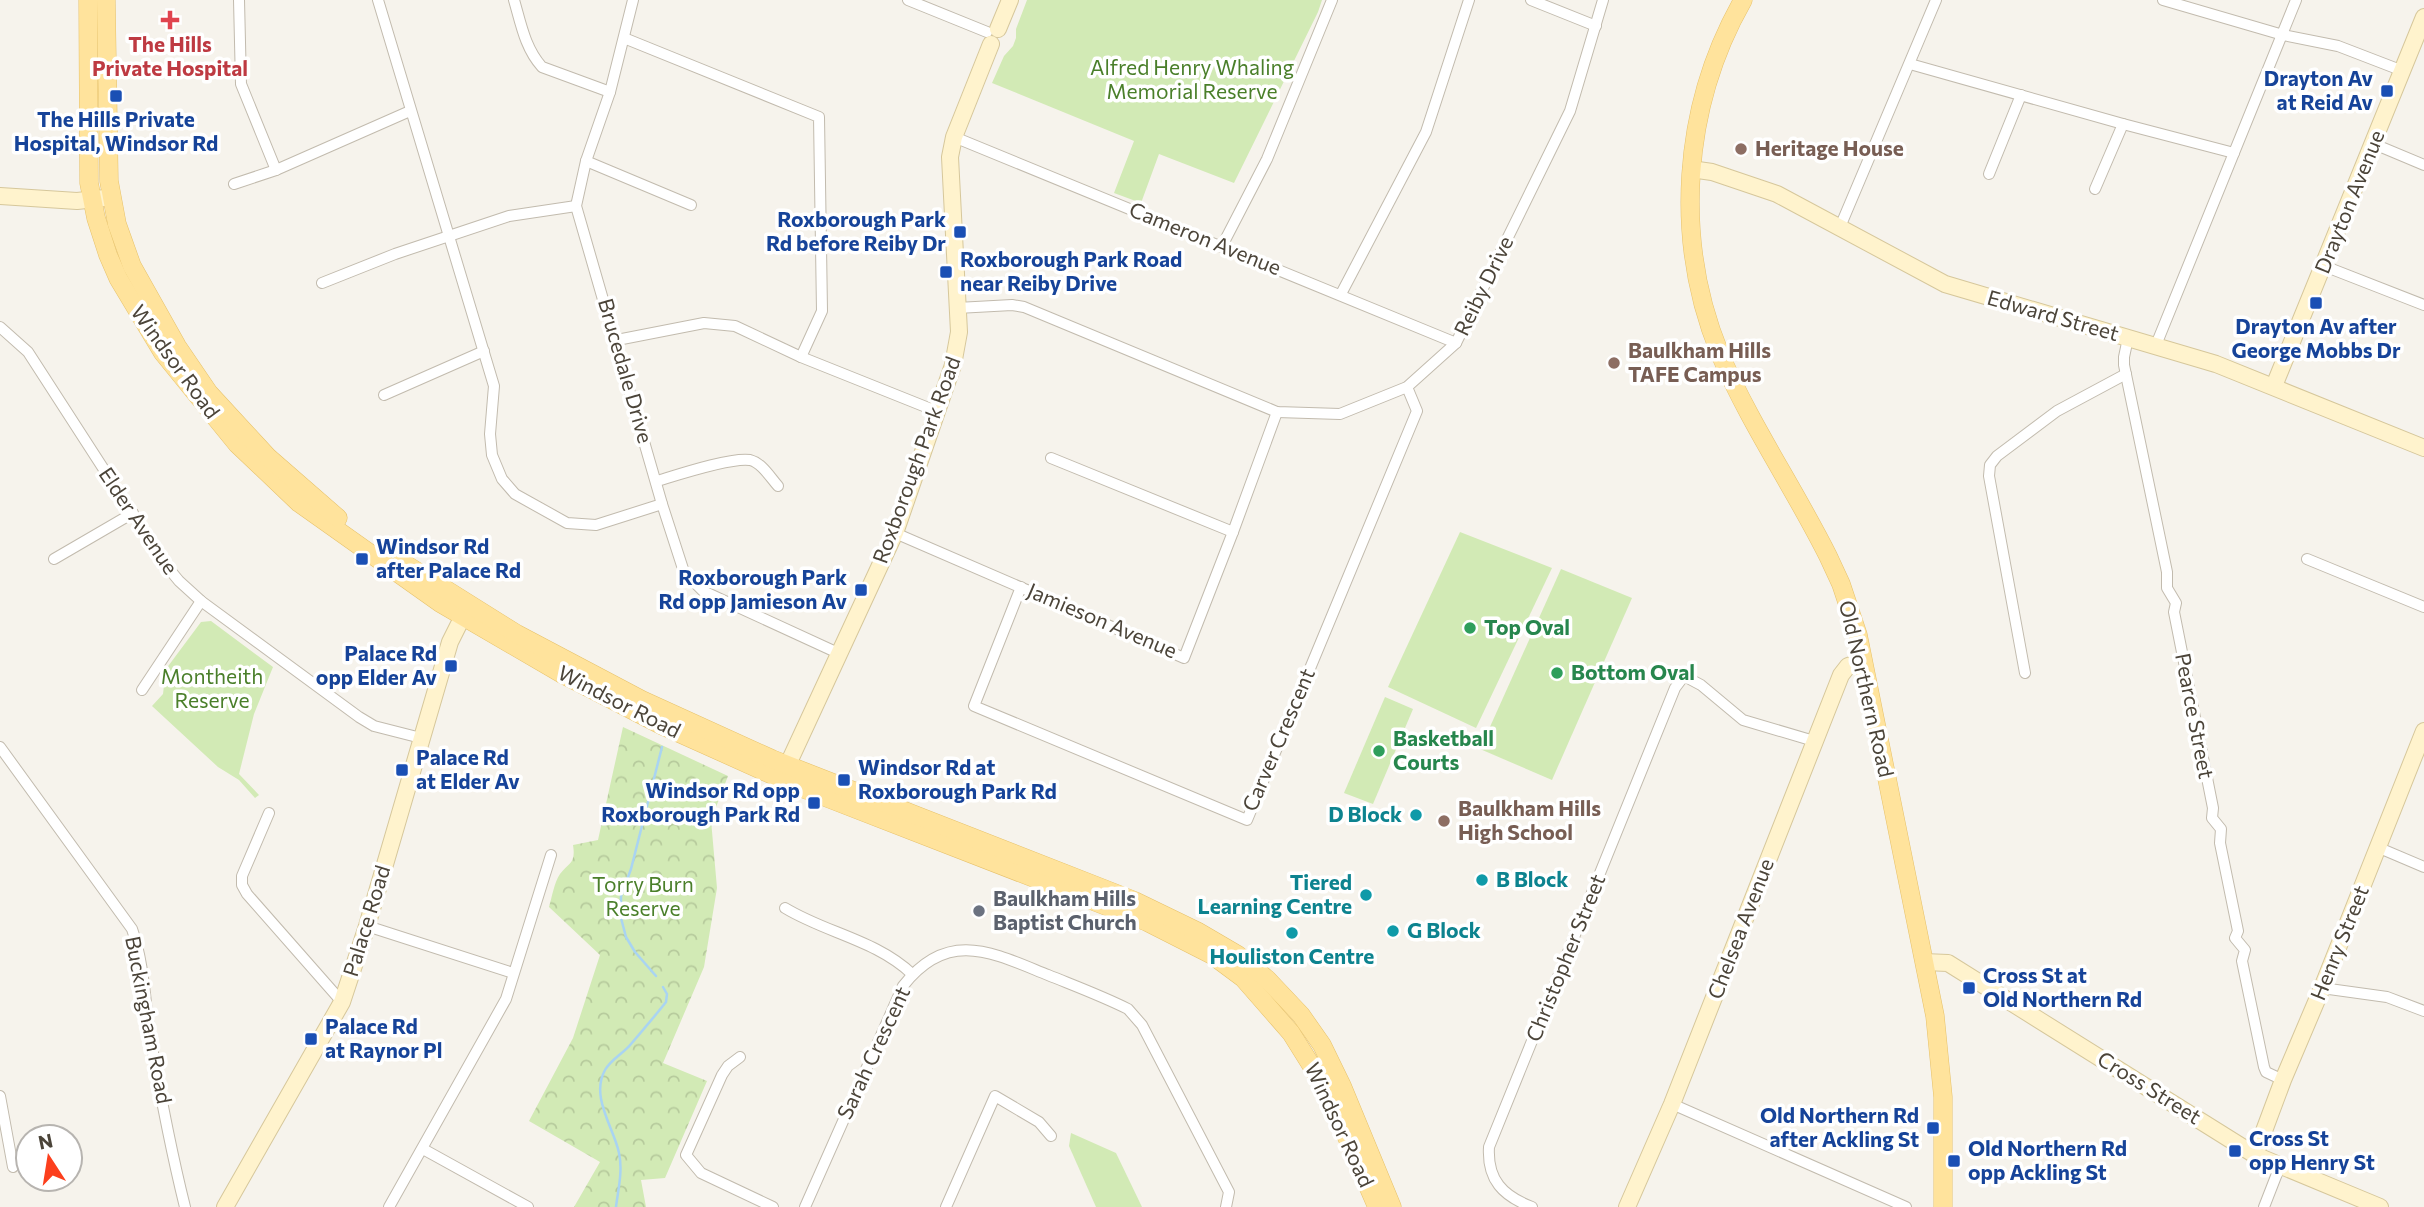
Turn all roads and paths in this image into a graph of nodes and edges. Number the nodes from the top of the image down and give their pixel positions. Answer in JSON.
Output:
{"nodes":[{"id":1,"x":88,"y":0,"type":"edge"},
{"id":2,"x":106,"y":0,"type":"edge"},
{"id":3,"x":239,"y":0,"type":"edge"},
{"id":4,"x":378,"y":0,"type":"edge"},
{"id":5,"x":514,"y":0,"type":"edge"},
{"id":6,"x":633,"y":0,"type":"edge"},
{"id":7,"x":908,"y":0,"type":"edge"},
{"id":8,"x":1010,"y":0,"type":"edge"},
{"id":9,"x":1332,"y":0,"type":"edge"},
{"id":10,"x":1469,"y":0,"type":"edge"},
{"id":11,"x":1531,"y":0,"type":"edge"},
{"id":12,"x":1603,"y":0,"type":"edge"},
{"id":13,"x":1743,"y":0,"type":"edge"},
{"id":14,"x":1936,"y":0,"type":"edge"},
{"id":15,"x":2163,"y":0,"type":"edge"},
{"id":16,"x":2296,"y":0,"type":"edge"},
{"id":17,"x":2424,"y":17,"type":"edge"},
{"id":18,"x":1596,"y":26,"type":"junction"},
{"id":19,"x":992,"y":35,"type":"junction"},
{"id":20,"x":2283,"y":35,"type":"junction"},
{"id":21,"x":624,"y":38,"type":"junction"},
{"id":22,"x":1910,"y":64,"type":"junction"},
{"id":23,"x":2403,"y":71,"type":"junction"},
{"id":24,"x":610,"y":92,"type":"junction"},
{"id":25,"x":2021,"y":95,"type":"junction"},
{"id":26,"x":411,"y":111,"type":"junction"},
{"id":27,"x":2123,"y":124,"type":"junction"},
{"id":28,"x":954,"y":137,"type":"junction"},
{"id":29,"x":2374,"y":144,"type":"junction"},
{"id":30,"x":2234,"y":153,"type":"junction"},
{"id":31,"x":586,"y":161,"type":"junction"},
{"id":32,"x":2424,"y":164,"type":"edge"},
{"id":33,"x":1691,"y":169,"type":"junction"},
{"id":34,"x":276,"y":170,"type":"junction"},
{"id":35,"x":1989,"y":174,"type":"dead end"},
{"id":36,"x":234,"y":184,"type":"dead end"},
{"id":37,"x":2095,"y":189,"type":"dead end"},
{"id":38,"x":0,"y":196,"type":"edge"},
{"id":39,"x":111,"y":197,"type":"junction"},
{"id":40,"x":92,"y":199,"type":"junction"},
{"id":41,"x":691,"y":205,"type":"dead end"},
{"id":42,"x":576,"y":206,"type":"junction"},
{"id":43,"x":1840,"y":227,"type":"junction"},
{"id":44,"x":448,"y":235,"type":"junction"},
{"id":45,"x":1222,"y":246,"type":"junction"},
{"id":46,"x":2324,"y":266,"type":"junction"},
{"id":47,"x":322,"y":283,"type":"dead end"},
{"id":48,"x":1341,"y":294,"type":"junction"},
{"id":49,"x":2424,"y":305,"type":"edge"},
{"id":50,"x":957,"y":308,"type":"junction"},
{"id":51,"x":0,"y":327,"type":"edge"},
{"id":52,"x":2128,"y":338,"type":"junction"},
{"id":53,"x":617,"y":340,"type":"junction"},
{"id":54,"x":1456,"y":343,"type":"junction"},
{"id":55,"x":2156,"y":345,"type":"junction"},
{"id":56,"x":484,"y":351,"type":"junction"},
{"id":57,"x":801,"y":357,"type":"junction"},
{"id":58,"x":2126,"y":374,"type":"junction"},
{"id":59,"x":2274,"y":386,"type":"junction"},
{"id":60,"x":1407,"y":387,"type":"junction"},
{"id":61,"x":384,"y":395,"type":"dead end"},
{"id":62,"x":936,"y":411,"type":"junction"},
{"id":63,"x":1276,"y":412,"type":"junction"},
{"id":64,"x":2424,"y":448,"type":"edge"},
{"id":65,"x":1051,"y":458,"type":"dead end"},
{"id":66,"x":657,"y":481,"type":"junction"},
{"id":67,"x":778,"y":486,"type":"dead end"},
{"id":68,"x":662,"y":504,"type":"junction"},
{"id":69,"x":133,"y":513,"type":"junction"},
{"id":70,"x":1233,"y":532,"type":"junction"},
{"id":71,"x":895,"y":533,"type":"junction"},
{"id":72,"x":54,"y":559,"type":"dead end"},
{"id":73,"x":2307,"y":559,"type":"dead end"},
{"id":74,"x":1021,"y":587,"type":"junction"},
{"id":75,"x":201,"y":601,"type":"junction"},
{"id":76,"x":2424,"y":607,"type":"edge"},
{"id":77,"x":463,"y":616,"type":"junction"},
{"id":78,"x":838,"y":653,"type":"junction"},
{"id":79,"x":1863,"y":661,"type":"junction"},
{"id":80,"x":2025,"y":673,"type":"dead end"},
{"id":81,"x":142,"y":690,"type":"dead end"},
{"id":82,"x":2424,"y":731,"type":"edge"},
{"id":83,"x":421,"y":738,"type":"junction"},
{"id":84,"x":1814,"y":741,"type":"junction"},
{"id":85,"x":0,"y":747,"type":"edge"},
{"id":86,"x":785,"y":772,"type":"junction"},
{"id":87,"x":268,"y":813,"type":"dead end"},
{"id":88,"x":2378,"y":847,"type":"junction"},
{"id":89,"x":551,"y":855,"type":"dead end"},
{"id":90,"x":2424,"y":867,"type":"edge"},
{"id":91,"x":785,"y":908,"type":"dead end"},
{"id":92,"x":367,"y":926,"type":"junction"},
{"id":93,"x":1924,"y":962,"type":"junction"},
{"id":94,"x":513,"y":973,"type":"junction"},
{"id":95,"x":912,"y":974,"type":"junction"},
{"id":96,"x":2322,"y":988,"type":"junction"},
{"id":97,"x":342,"y":1002,"type":"junction"},
{"id":98,"x":2424,"y":1011,"type":"edge"},
{"id":99,"x":740,"y":1056,"type":"dead end"},
{"id":100,"x":2283,"y":1080,"type":"junction"},
{"id":101,"x":0,"y":1096,"type":"edge"},
{"id":102,"x":1672,"y":1104,"type":"junction"},
{"id":103,"x":1051,"y":1136,"type":"dead end"},
{"id":104,"x":423,"y":1149,"type":"junction"},
{"id":105,"x":2255,"y":1155,"type":"junction"},
{"id":106,"x":2280,"y":1166,"type":"junction"},
{"id":107,"x":13,"y":1167,"type":"dead end"},
{"id":108,"x":185,"y":1207,"type":"edge"},
{"id":109,"x":225,"y":1207,"type":"edge"},
{"id":110,"x":389,"y":1207,"type":"edge"},
{"id":111,"x":528,"y":1207,"type":"edge"},
{"id":112,"x":773,"y":1207,"type":"edge"},
{"id":113,"x":805,"y":1207,"type":"edge"},
{"id":114,"x":946,"y":1207,"type":"edge"},
{"id":115,"x":1226,"y":1207,"type":"edge"},
{"id":116,"x":1377,"y":1207,"type":"edge"},
{"id":117,"x":1392,"y":1207,"type":"edge"},
{"id":118,"x":1532,"y":1207,"type":"edge"},
{"id":119,"x":1627,"y":1207,"type":"edge"},
{"id":120,"x":1906,"y":1207,"type":"edge"},
{"id":121,"x":1943,"y":1207,"type":"edge"},
{"id":122,"x":2264,"y":1207,"type":"edge"},
{"id":123,"x":2380,"y":1207,"type":"edge"}],
"edges":[{"from":1,"to":40,"type":"main road","name":"Windsor Road"},
{"from":2,"to":39,"type":"main road","name":"Windsor Road"},
{"from":3,"to":34,"type":"street"},
{"from":4,"to":26,"type":"street"},
{"from":5,"to":24,"type":"street"},
{"from":6,"to":21,"type":"street","name":"Brucedale Drive"},
{"from":7,"to":19,"type":"street"},
{"from":8,"to":19,"type":"street","name":"Roxborough Park Road"},
{"from":9,"to":45,"type":"street"},
{"from":10,"to":48,"type":"street"},
{"from":11,"to":18,"type":"street"},
{"from":12,"to":18,"type":"street","name":"Reiby Drive"},
{"from":13,"to":33,"type":"main road","name":"Old Northern Road"},
{"from":14,"to":22,"type":"street"},
{"from":15,"to":20,"type":"street"},
{"from":16,"to":20,"type":"street"},
{"from":17,"to":23,"type":"street","name":"Drayton Avenue"},
{"from":18,"to":54,"type":"street","name":"Reiby Drive"},
{"from":19,"to":28,"type":"street","name":"Roxborough Park Road"},
{"from":20,"to":23,"type":"street"},
{"from":20,"to":30,"type":"street"},
{"from":21,"to":24,"type":"street","name":"Brucedale Drive"},
{"from":21,"to":57,"type":"street"},
{"from":22,"to":25,"type":"street"},
{"from":22,"to":43,"type":"street"},
{"from":23,"to":29,"type":"street","name":"Drayton Avenue"},
{"from":24,"to":31,"type":"street","name":"Brucedale Drive"},
{"from":25,"to":27,"type":"street"},
{"from":25,"to":35,"type":"street"},
{"from":26,"to":34,"type":"street"},
{"from":26,"to":44,"type":"street"},
{"from":27,"to":30,"type":"street"},
{"from":27,"to":37,"type":"street"},
{"from":28,"to":45,"type":"street","name":"Cameron Avenue"},
{"from":28,"to":50,"type":"street","name":"Roxborough Park Road"},
{"from":29,"to":32,"type":"street"},
{"from":29,"to":46,"type":"street","name":"Drayton Avenue"},
{"from":30,"to":55,"type":"street"},
{"from":31,"to":41,"type":"street"},
{"from":31,"to":42,"type":"street","name":"Brucedale Drive"},
{"from":33,"to":43,"type":"street","name":"Edward Street"},
{"from":33,"to":79,"type":"main road","name":"Old Northern Road"},
{"from":34,"to":36,"type":"street"},
{"from":38,"to":40,"type":"street"},
{"from":39,"to":40,"type":"street"},
{"from":39,"to":86,"type":"main road","name":"Windsor Road"},
{"from":40,"to":77,"type":"main road","name":"Windsor Road"},
{"from":42,"to":44,"type":"street"},
{"from":42,"to":53,"type":"street","name":"Brucedale Drive"},
{"from":43,"to":52,"type":"street","name":"Edward Street"},
{"from":44,"to":47,"type":"street"},
{"from":44,"to":56,"type":"street"},
{"from":45,"to":48,"type":"street","name":"Cameron Avenue"},
{"from":46,"to":49,"type":"street"},
{"from":46,"to":59,"type":"street","name":"Drayton Avenue"},
{"from":48,"to":54,"type":"street","name":"Cameron Avenue"},
{"from":50,"to":62,"type":"street","name":"Roxborough Park Road"},
{"from":50,"to":63,"type":"street","name":"Reiby Drive"},
{"from":51,"to":69,"type":"street","name":"Elder Avenue"},
{"from":52,"to":55,"type":"street","name":"Edward Street"},
{"from":52,"to":58,"type":"street","name":"Pearce Street"},
{"from":53,"to":57,"type":"street"},
{"from":53,"to":66,"type":"street","name":"Brucedale Drive"},
{"from":54,"to":60,"type":"street","name":"Reiby Drive"},
{"from":55,"to":59,"type":"street","name":"Edward Street"},
{"from":56,"to":61,"type":"street"},
{"from":56,"to":68,"type":"street"},
{"from":57,"to":62,"type":"street"},
{"from":58,"to":80,"type":"street"},
{"from":58,"to":100,"type":"street","name":"Pearce Street"},
{"from":59,"to":64,"type":"street","name":"Edward Street"},
{"from":60,"to":63,"type":"street","name":"Reiby Drive"},
{"from":60,"to":74,"type":"street","name":"Carver Crescent"},
{"from":62,"to":71,"type":"street","name":"Roxborough Park Road"},
{"from":63,"to":70,"type":"street","name":"Jamieson Avenue"},
{"from":65,"to":70,"type":"street"},
{"from":66,"to":67,"type":"street"},
{"from":66,"to":68,"type":"street","name":"Brucedale Drive"},
{"from":68,"to":78,"type":"street","name":"Brucedale Drive"},
{"from":69,"to":72,"type":"street"},
{"from":69,"to":75,"type":"street","name":"Elder Avenue"},
{"from":70,"to":74,"type":"street","name":"Jamieson Avenue"},
{"from":71,"to":74,"type":"street","name":"Jamieson Avenue"},
{"from":71,"to":78,"type":"street","name":"Roxborough Park Road"},
{"from":73,"to":76,"type":"street"},
{"from":75,"to":81,"type":"street"},
{"from":75,"to":83,"type":"street","name":"Elder Avenue"},
{"from":77,"to":83,"type":"street","name":"Palace Road"},
{"from":77,"to":86,"type":"main road","name":"Windsor Road"},
{"from":78,"to":86,"type":"street","name":"Roxborough Park Road"},
{"from":79,"to":84,"type":"street","name":"Chelsea Avenue"},
{"from":79,"to":93,"type":"main road","name":"Old Northern Road"},
{"from":82,"to":88,"type":"street","name":"Henry Street"},
{"from":83,"to":92,"type":"street","name":"Palace Road"},
{"from":84,"to":102,"type":"street","name":"Chelsea Avenue"},
{"from":84,"to":118,"type":"street","name":"Christopher Street"},
{"from":85,"to":108,"type":"street","name":"Buckingham Road"},
{"from":86,"to":116,"type":"main road","name":"Windsor Road"},
{"from":86,"to":117,"type":"main road","name":"Windsor Road"},
{"from":87,"to":97,"type":"street"},
{"from":88,"to":90,"type":"street"},
{"from":88,"to":96,"type":"street","name":"Henry Street"},
{"from":89,"to":94,"type":"street"},
{"from":91,"to":95,"type":"street"},
{"from":92,"to":94,"type":"street"},
{"from":92,"to":97,"type":"street","name":"Palace Road"},
{"from":93,"to":105,"type":"street","name":"Cross Street"},
{"from":93,"to":121,"type":"main road","name":"Old Northern Road"},
{"from":94,"to":104,"type":"street"},
{"from":95,"to":113,"type":"street","name":"Sarah Crescent"},
{"from":95,"to":115,"type":"street","name":"Sarah Crescent"},
{"from":96,"to":98,"type":"street"},
{"from":96,"to":100,"type":"street","name":"Henry Street"},
{"from":97,"to":109,"type":"street","name":"Palace Road"},
{"from":99,"to":112,"type":"street"},
{"from":100,"to":105,"type":"street","name":"Henry Street"},
{"from":101,"to":107,"type":"street"},
{"from":102,"to":119,"type":"street","name":"Chelsea Avenue"},
{"from":102,"to":120,"type":"street"},
{"from":103,"to":114,"type":"street"},
{"from":104,"to":110,"type":"street"},
{"from":104,"to":111,"type":"street"},
{"from":105,"to":106,"type":"street","name":"Cross Street"},
{"from":106,"to":122,"type":"street"},
{"from":106,"to":123,"type":"street","name":"Cross Street"}]}
